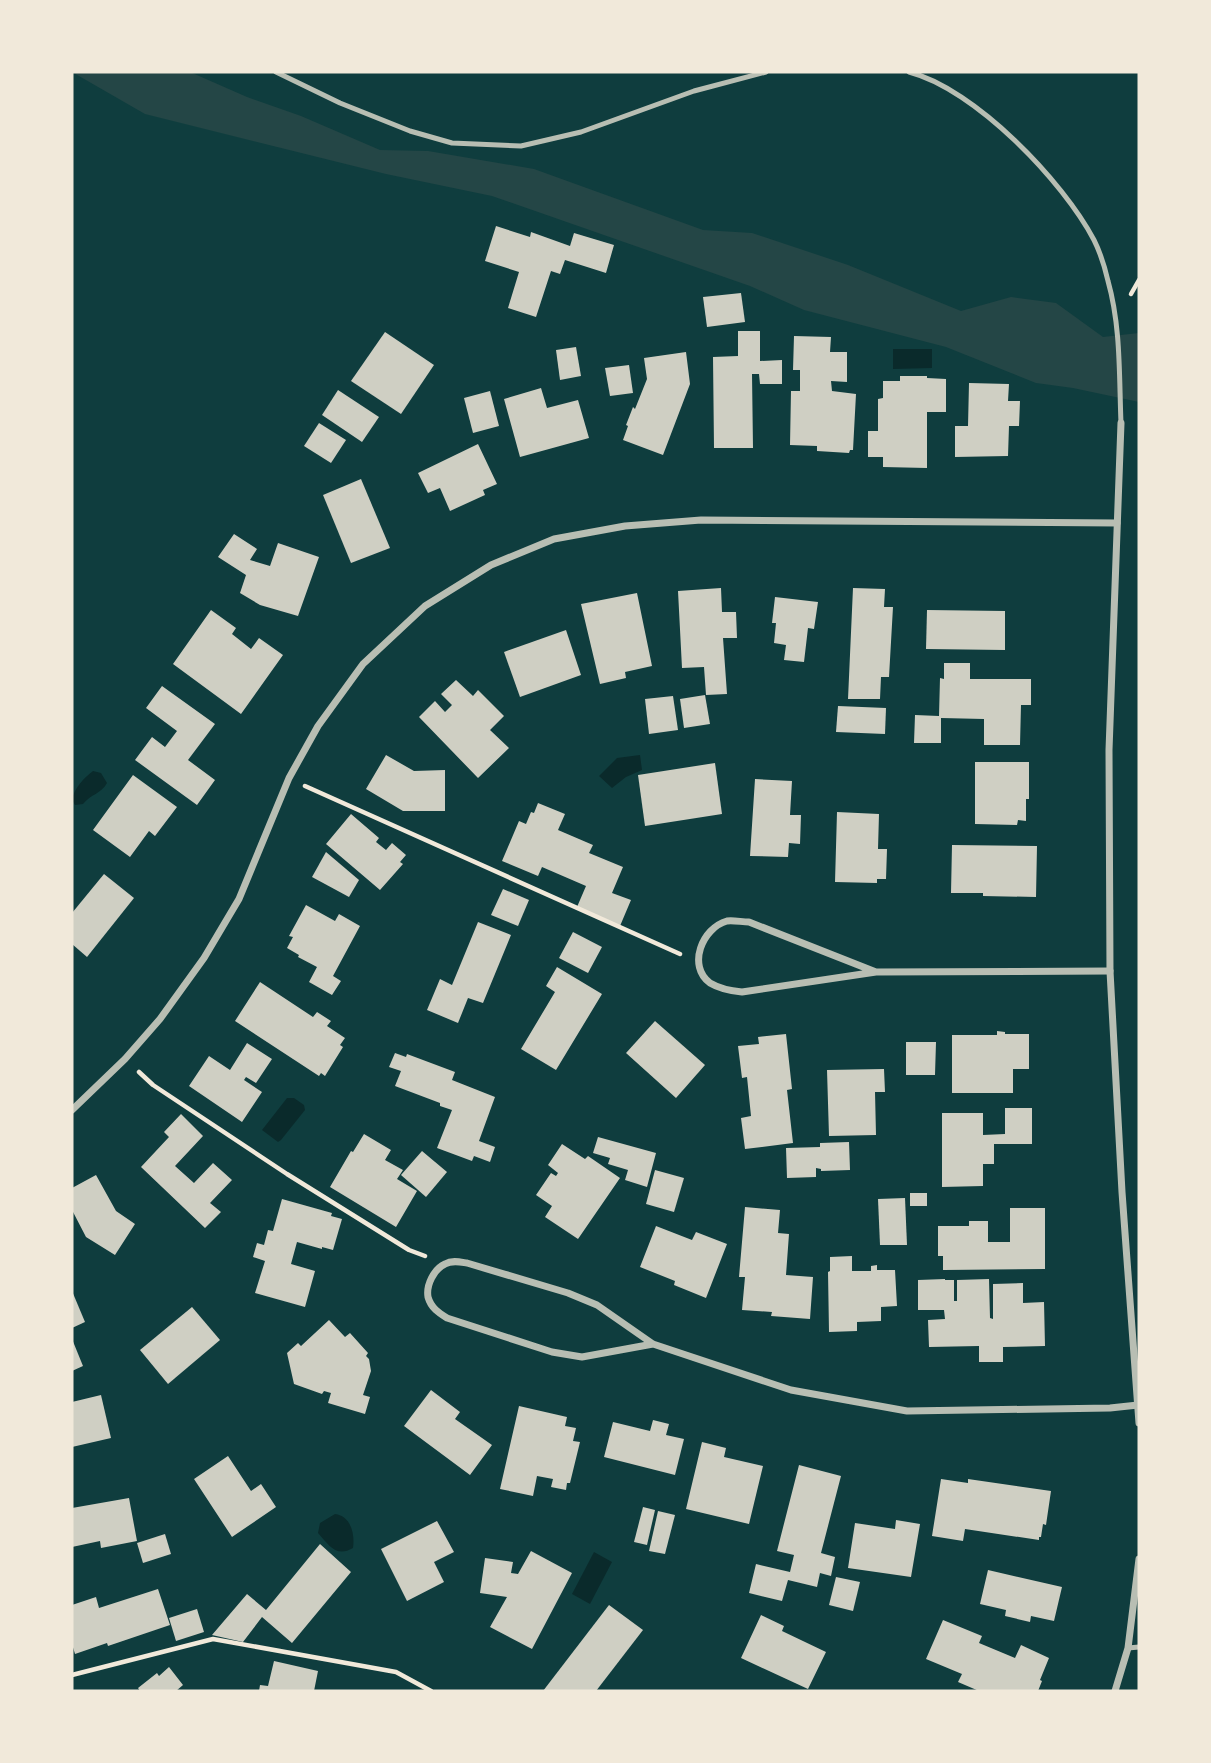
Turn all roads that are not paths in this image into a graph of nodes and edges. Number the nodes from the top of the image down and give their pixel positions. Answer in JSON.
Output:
{"nodes":[{"id":1,"x":275,"y":72,"type":"edge"},
{"id":2,"x":766,"y":72,"type":"edge"},
{"id":3,"x":909,"y":72,"type":"edge"},
{"id":4,"x":1121,"y":423,"type":"joint"},
{"id":5,"x":1116,"y":523,"type":"junction"},
{"id":6,"x":1110,"y":971,"type":"junction"},
{"id":7,"x":876,"y":972,"type":"junction"},
{"id":8,"x":72,"y":1110,"type":"edge"},
{"id":9,"x":653,"y":1343,"type":"junction"},
{"id":10,"x":1138,"y":1405,"type":"edge"},
{"id":11,"x":1139,"y":1423,"type":"edge"},
{"id":12,"x":1139,"y":1559,"type":"edge"},
{"id":13,"x":1128,"y":1647,"type":"junction"},
{"id":14,"x":1139,"y":1647,"type":"edge"},
{"id":15,"x":1115,"y":1691,"type":"edge"}],
"edges":[{"from":1,"to":2,"type":"lane"},
{"from":3,"to":4,"type":"lane"},
{"from":4,"to":5,"type":"street"},
{"from":5,"to":6,"type":"street"},
{"from":5,"to":8,"type":"street"},
{"from":6,"to":7,"type":"street"},
{"from":6,"to":10,"type":"street"},
{"from":7,"to":7,"type":"street"},
{"from":9,"to":9,"type":"street"},
{"from":9,"to":10,"type":"street"},
{"from":10,"to":11,"type":"street"},
{"from":12,"to":13,"type":"street"},
{"from":13,"to":14,"type":"lane"},
{"from":13,"to":15,"type":"street"}]}
